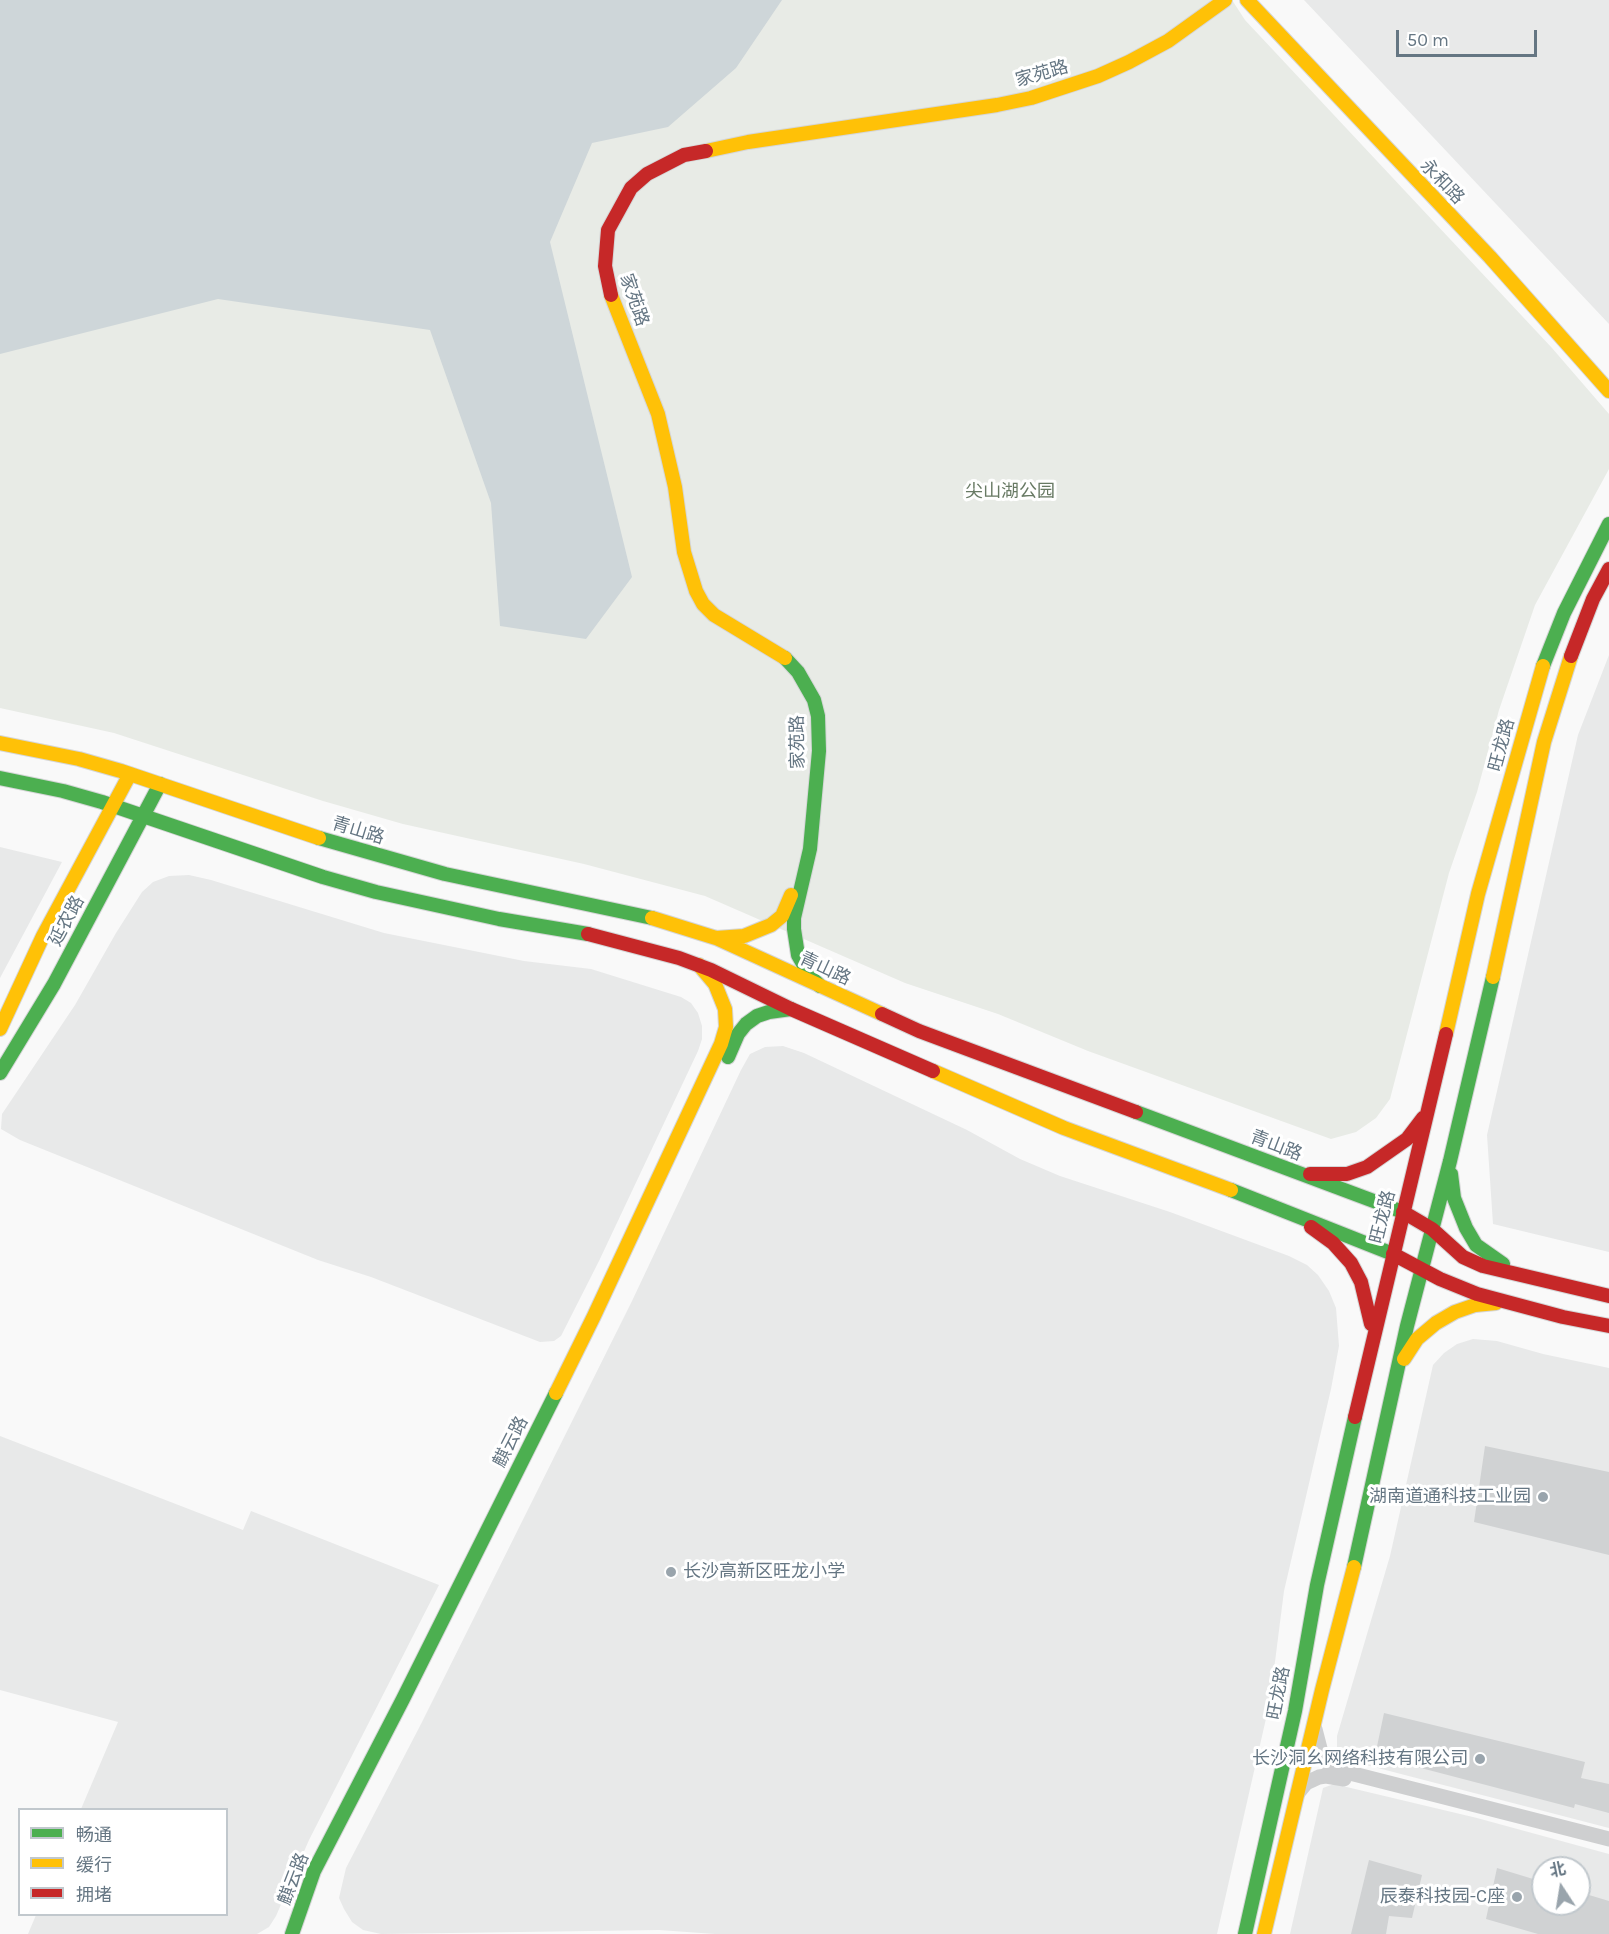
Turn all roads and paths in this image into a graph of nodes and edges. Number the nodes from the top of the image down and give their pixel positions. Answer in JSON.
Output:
{"nodes":[{"id":1,"x":1210,"y":0,"type":"edge"},
{"id":2,"x":1225,"y":0,"type":"edge"},
{"id":3,"x":1247,"y":0,"type":"edge"},
{"id":4,"x":1260,"y":0,"type":"edge"},
{"id":5,"x":1609,"y":377,"type":"edge"},
{"id":6,"x":1609,"y":391,"type":"edge"},
{"id":7,"x":1609,"y":524,"type":"edge"},
{"id":8,"x":1609,"y":569,"type":"edge"},
{"id":9,"x":0,"y":743,"type":"edge"},
{"id":10,"x":130,"y":774,"type":"junction"},
{"id":11,"x":0,"y":778,"type":"edge"},
{"id":12,"x":160,"y":784,"type":"junction"},
{"id":13,"x":114,"y":806,"type":"junction"},
{"id":14,"x":144,"y":815,"type":"junction"},
{"id":15,"x":716,"y":938,"type":"junction"},
{"id":16,"x":699,"y":965,"type":"junction"},
{"id":17,"x":820,"y":987,"type":"junction"},
{"id":18,"x":792,"y":1009,"type":"junction"},
{"id":19,"x":0,"y":1029,"type":"edge"},
{"id":20,"x":0,"y":1073,"type":"edge"},
{"id":21,"x":1430,"y":1104,"type":"junction"},
{"id":22,"x":1450,"y":1161,"type":"junction"},
{"id":23,"x":1299,"y":1173,"type":"junction"},
{"id":24,"x":1288,"y":1212,"type":"junction"},
{"id":25,"x":1403,"y":1212,"type":"junction"},
{"id":26,"x":1432,"y":1229,"type":"junction"},
{"id":27,"x":1393,"y":1254,"type":"junction"},
{"id":28,"x":1422,"y":1270,"type":"junction"},
{"id":29,"x":1537,"y":1280,"type":"junction"},
{"id":30,"x":1609,"y":1296,"type":"edge"},
{"id":31,"x":1509,"y":1302,"type":"junction"},
{"id":32,"x":1609,"y":1326,"type":"edge"},
{"id":33,"x":1368,"y":1356,"type":"junction"},
{"id":34,"x":1396,"y":1379,"type":"junction"},
{"id":35,"x":1314,"y":1721,"type":"junction"},
{"id":36,"x":1296,"y":1797,"type":"junction"},
{"id":37,"x":1609,"y":1839,"type":"edge"},
{"id":38,"x":1609,"y":1846,"type":"edge"},
{"id":39,"x":292,"y":1934,"type":"edge"},
{"id":40,"x":302,"y":1934,"type":"edge"},
{"id":41,"x":1245,"y":1934,"type":"edge"},
{"id":42,"x":1264,"y":1934,"type":"edge"}],
"edges":[{"from":1,"to":15,"type":"main road","name":"家苑路"},
{"from":2,"to":17,"type":"main road","name":"家苑路"},
{"from":3,"to":6,"type":"main road","name":"永和路"},
{"from":4,"to":5,"type":"main road","name":"永和路"},
{"from":7,"to":21,"type":"main road","name":"旺龙路"},
{"from":8,"to":22,"type":"main road"},
{"from":9,"to":10,"type":"main road","name":"青山路"},
{"from":10,"to":12,"type":"main road","name":"青山路"},
{"from":10,"to":13,"type":"main road","name":"延农路"},
{"from":11,"to":13,"type":"main road"},
{"from":12,"to":14,"type":"main road","name":"延农路"},
{"from":12,"to":15,"type":"main road","name":"青山路"},
{"from":13,"to":14,"type":"main road"},
{"from":13,"to":19,"type":"main road","name":"延农路"},
{"from":14,"to":16,"type":"main road"},
{"from":14,"to":20,"type":"main road","name":"延农路"},
{"from":15,"to":17,"type":"main road","name":"青山路"},
{"from":16,"to":18,"type":"main road"},
{"from":16,"to":39,"type":"main road","name":"麒云路"},
{"from":17,"to":23,"type":"main road","name":"青山路"},
{"from":18,"to":24,"type":"main road"},
{"from":18,"to":40,"type":"main road","name":"麒云路"},
{"from":21,"to":23,"type":"main road"},
{"from":21,"to":25,"type":"main road","name":"旺龙路"},
{"from":22,"to":26,"type":"main road"},
{"from":22,"to":29,"type":"main road"},
{"from":23,"to":25,"type":"main road","name":"青山路"},
{"from":24,"to":27,"type":"main road"},
{"from":24,"to":33,"type":"main road"},
{"from":25,"to":26,"type":"main road","name":"青山路"},
{"from":25,"to":27,"type":"main road","name":"旺龙路"},
{"from":26,"to":28,"type":"main road"},
{"from":26,"to":29,"type":"main road","name":"青山路"},
{"from":27,"to":28,"type":"main road"},
{"from":27,"to":33,"type":"main road","name":"旺龙路"},
{"from":28,"to":31,"type":"main road"},
{"from":28,"to":34,"type":"main road"},
{"from":29,"to":30,"type":"main road","name":"青山路"},
{"from":31,"to":32,"type":"main road"},
{"from":31,"to":34,"type":"main road"},
{"from":33,"to":41,"type":"main road","name":"旺龙路"},
{"from":34,"to":35,"type":"main road"},
{"from":35,"to":36,"type":"main road"},
{"from":35,"to":37,"type":"street"},
{"from":36,"to":38,"type":"street"},
{"from":36,"to":42,"type":"main road"}]}
